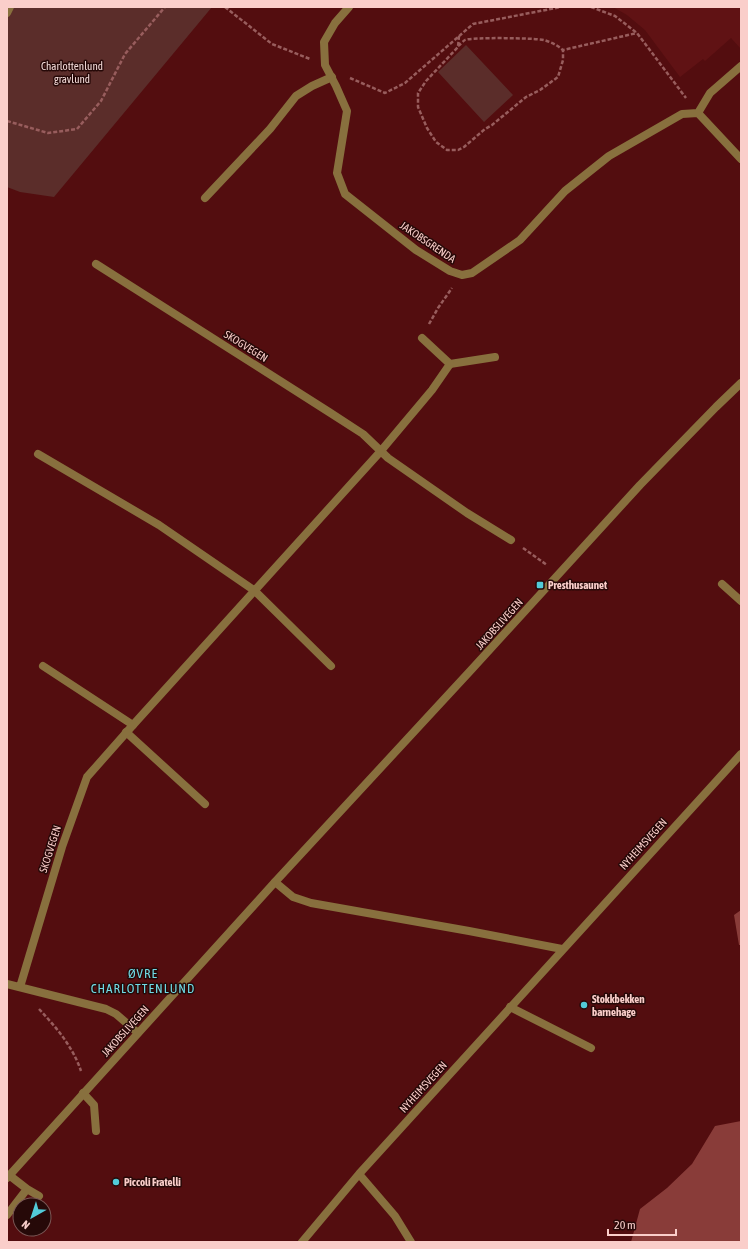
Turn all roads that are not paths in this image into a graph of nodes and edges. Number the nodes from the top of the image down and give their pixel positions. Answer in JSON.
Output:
{"nodes":[{"id":1,"x":10,"y":7,"type":"edge"},
{"id":2,"x":349,"y":7,"type":"edge"},
{"id":3,"x":7,"y":13,"type":"edge"},
{"id":4,"x":741,"y":66,"type":"edge"},
{"id":5,"x":332,"y":77,"type":"junction"},
{"id":6,"x":698,"y":112,"type":"junction"},
{"id":7,"x":741,"y":159,"type":"edge"},
{"id":8,"x":205,"y":198,"type":"dead end"},
{"id":9,"x":96,"y":264,"type":"dead end"},
{"id":10,"x":422,"y":338,"type":"road end"},
{"id":11,"x":495,"y":357,"type":"dead end"},
{"id":12,"x":450,"y":364,"type":"junction"},
{"id":13,"x":741,"y":383,"type":"edge"},
{"id":14,"x":380,"y":452,"type":"junction"},
{"id":15,"x":38,"y":454,"type":"dead end"},
{"id":16,"x":511,"y":540,"type":"road end"},
{"id":17,"x":722,"y":584,"type":"dead end"},
{"id":18,"x":255,"y":591,"type":"junction"},
{"id":19,"x":741,"y":601,"type":"edge"},
{"id":20,"x":43,"y":666,"type":"dead end"},
{"id":21,"x":330,"y":666,"type":"dead end"},
{"id":22,"x":133,"y":725,"type":"junction"},
{"id":23,"x":126,"y":732,"type":"junction"},
{"id":24,"x":741,"y":754,"type":"edge"},
{"id":25,"x":205,"y":804,"type":"dead end"},
{"id":26,"x":275,"y":882,"type":"junction"},
{"id":27,"x":562,"y":949,"type":"junction"},
{"id":28,"x":7,"y":984,"type":"edge"},
{"id":29,"x":20,"y":987,"type":"junction"},
{"id":30,"x":510,"y":1008,"type":"junction"},
{"id":31,"x":138,"y":1033,"type":"junction"},
{"id":32,"x":590,"y":1048,"type":"dead end"},
{"id":33,"x":83,"y":1093,"type":"junction"},
{"id":34,"x":96,"y":1131,"type":"dead end"},
{"id":35,"x":359,"y":1174,"type":"junction"},
{"id":36,"x":8,"y":1176,"type":"edge"},
{"id":37,"x":27,"y":1189,"type":"junction"},
{"id":38,"x":39,"y":1196,"type":"dead end"},
{"id":39,"x":7,"y":1215,"type":"edge"},
{"id":40,"x":302,"y":1242,"type":"edge"},
{"id":41,"x":411,"y":1242,"type":"edge"}],
"edges":[{"from":1,"to":3,"type":"street"},
{"from":2,"to":5,"type":"street","name":"JAKOBSGRENDA"},
{"from":4,"to":6,"type":"street"},
{"from":5,"to":6,"type":"street","name":"JAKOBSGRENDA"},
{"from":5,"to":8,"type":"street"},
{"from":6,"to":7,"type":"street"},
{"from":9,"to":14,"type":"street","name":"SKOGVEGEN"},
{"from":10,"to":12,"type":"street"},
{"from":11,"to":12,"type":"street"},
{"from":12,"to":14,"type":"street","name":"SKOGVEGEN"},
{"from":13,"to":26,"type":"street","name":"JAKOBSLIVEGEN"},
{"from":14,"to":16,"type":"street","name":"SKOGVEGEN"},
{"from":14,"to":18,"type":"street","name":"SKOGVEGEN"},
{"from":15,"to":18,"type":"street"},
{"from":17,"to":19,"type":"street"},
{"from":18,"to":21,"type":"street"},
{"from":18,"to":22,"type":"street","name":"SKOGVEGEN"},
{"from":20,"to":22,"type":"street"},
{"from":22,"to":23,"type":"street","name":"SKOGVEGEN"},
{"from":23,"to":25,"type":"street"},
{"from":23,"to":29,"type":"street","name":"SKOGVEGEN"},
{"from":24,"to":27,"type":"street","name":"NYHEIMSVEGEN"},
{"from":26,"to":27,"type":"street"},
{"from":26,"to":31,"type":"street","name":"JAKOBSLIVEGEN"},
{"from":27,"to":30,"type":"street","name":"NYHEIMSVEGEN"},
{"from":28,"to":29,"type":"street"},
{"from":29,"to":31,"type":"street"},
{"from":30,"to":32,"type":"street"},
{"from":30,"to":35,"type":"street","name":"NYHEIMSVEGEN"},
{"from":31,"to":33,"type":"street","name":"JAKOBSLIVEGEN"},
{"from":33,"to":34,"type":"street"},
{"from":33,"to":36,"type":"street","name":"JAKOBSLIVEGEN"},
{"from":35,"to":40,"type":"street","name":"NYHEIMSVEGEN"},
{"from":35,"to":41,"type":"street"},
{"from":36,"to":37,"type":"street"},
{"from":37,"to":38,"type":"street"},
{"from":37,"to":39,"type":"street"}]}
